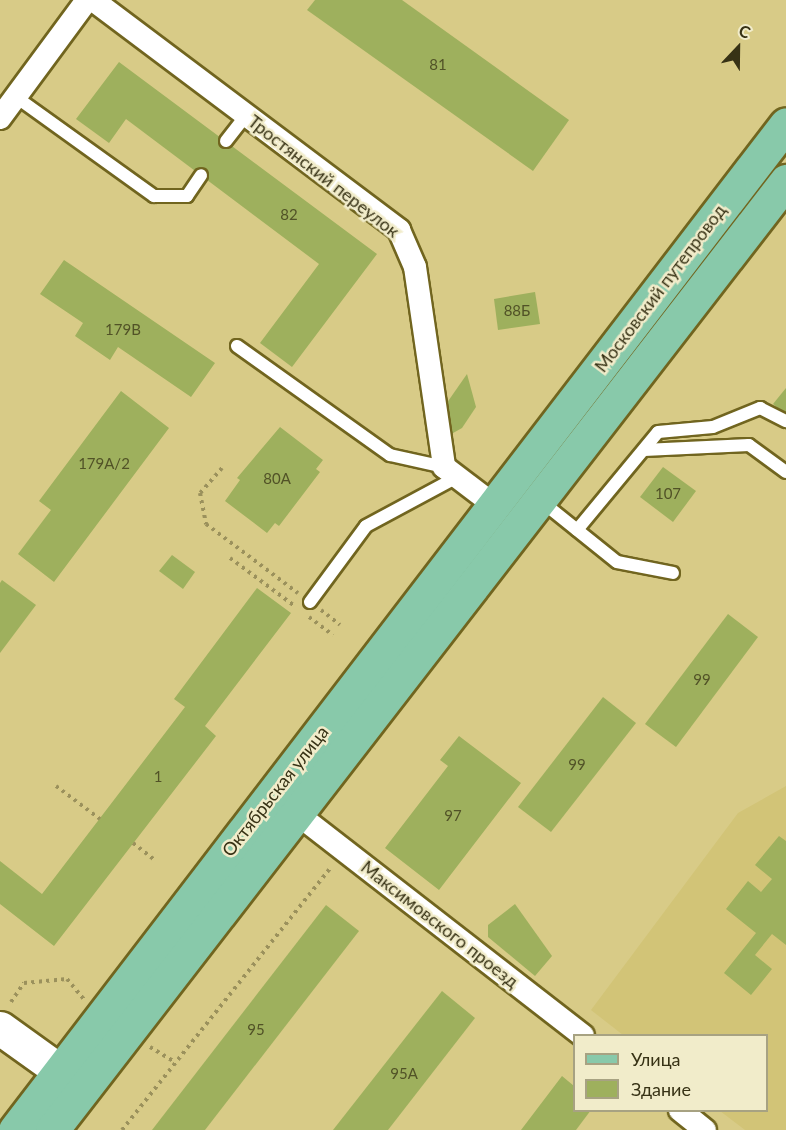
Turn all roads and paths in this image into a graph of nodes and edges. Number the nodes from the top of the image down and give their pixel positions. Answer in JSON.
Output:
{"nodes":[{"id":1,"x":87,"y":0,"type":"edge"},
{"id":2,"x":93,"y":0,"type":"edge"},
{"id":3,"x":16,"y":97,"type":"junction"},
{"id":4,"x":246,"y":115,"type":"junction"},
{"id":5,"x":0,"y":118,"type":"edge"},
{"id":6,"x":786,"y":124,"type":"edge"},
{"id":7,"x":226,"y":141,"type":"dead end"},
{"id":8,"x":201,"y":175,"type":"dead end"},
{"id":9,"x":786,"y":181,"type":"edge"},
{"id":10,"x":237,"y":346,"type":"dead end"},
{"id":11,"x":786,"y":421,"type":"edge"},
{"id":12,"x":644,"y":450,"type":"junction"},
{"id":13,"x":535,"y":452,"type":"joint"},
{"id":14,"x":222,"y":468,"type":"dead end"},
{"id":15,"x":450,"y":472,"type":"junction"},
{"id":16,"x":786,"y":472,"type":"edge"},
{"id":17,"x":562,"y":473,"type":"joint"},
{"id":18,"x":541,"y":501,"type":"junction"},
{"id":19,"x":494,"y":506,"type":"junction"},
{"id":20,"x":577,"y":530,"type":"junction"},
{"id":21,"x":230,"y":558,"type":"dead end"},
{"id":22,"x":673,"y":573,"type":"dead end"},
{"id":23,"x":310,"y":602,"type":"junction"},
{"id":24,"x":340,"y":625,"type":"dead end"},
{"id":25,"x":333,"y":635,"type":"dead end"},
{"id":26,"x":56,"y":786,"type":"dead end"},
{"id":27,"x":296,"y":813,"type":"junction"},
{"id":28,"x":100,"y":819,"type":"dead end"},
{"id":29,"x":133,"y":843,"type":"dead end"},
{"id":30,"x":344,"y":849,"type":"junction"},
{"id":31,"x":156,"y":861,"type":"dead end"},
{"id":32,"x":90,"y":1006,"type":"dead end"},
{"id":33,"x":5,"y":1015,"type":"edge"},
{"id":34,"x":582,"y":1034,"type":"edge"},
{"id":35,"x":139,"y":1040,"type":"dead end"},
{"id":36,"x":175,"y":1062,"type":"junction"},
{"id":37,"x":72,"y":1079,"type":"junction"},
{"id":38,"x":682,"y":1112,"type":"edge"},
{"id":39,"x":35,"y":1126,"type":"edge"},
{"id":40,"x":122,"y":1130,"type":"edge"},
{"id":41,"x":705,"y":1130,"type":"edge"}],
"edges":[{"from":1,"to":3,"type":"street"},
{"from":2,"to":4,"type":"street","name":"Тростянский переулок"},
{"from":3,"to":5,"type":"street"},
{"from":3,"to":8,"type":"lane"},
{"from":4,"to":7,"type":"lane"},
{"from":4,"to":15,"type":"street","name":"Тростянский переулок"},
{"from":6,"to":13,"type":"main road","name":"Московский путепровод"},
{"from":9,"to":17,"type":"main road","name":"Московский путепровод"},
{"from":10,"to":15,"type":"lane"},
{"from":11,"to":12,"type":"lane"},
{"from":12,"to":16,"type":"lane"},
{"from":12,"to":20,"type":"lane"},
{"from":13,"to":19,"type":"main road","name":"Октябрьская улица"},
{"from":14,"to":23,"type":"path"},
{"from":15,"to":19,"type":"street"},
{"from":15,"to":23,"type":"lane"},
{"from":17,"to":18,"type":"main road","name":"Октябрьская улица"},
{"from":18,"to":20,"type":"lane"},
{"from":18,"to":27,"type":"main road","name":"Октябрьская улица"},
{"from":19,"to":37,"type":"main road","name":"Октябрьская улица"},
{"from":20,"to":22,"type":"lane"},
{"from":21,"to":25,"type":"path"},
{"from":23,"to":24,"type":"path"},
{"from":26,"to":28,"type":"path"},
{"from":27,"to":30,"type":"street","name":"Максимовского проезд"},
{"from":27,"to":37,"type":"main road","name":"Октябрьская улица"},
{"from":29,"to":31,"type":"path"},
{"from":30,"to":34,"type":"street","name":"Максимовского проезд"},
{"from":30,"to":36,"type":"path"},
{"from":32,"to":33,"type":"path"},
{"from":33,"to":37,"type":"street"},
{"from":35,"to":36,"type":"path"},
{"from":36,"to":40,"type":"path"},
{"from":37,"to":39,"type":"main road","name":"Октябрьская улица"},
{"from":38,"to":41,"type":"street"}]}
